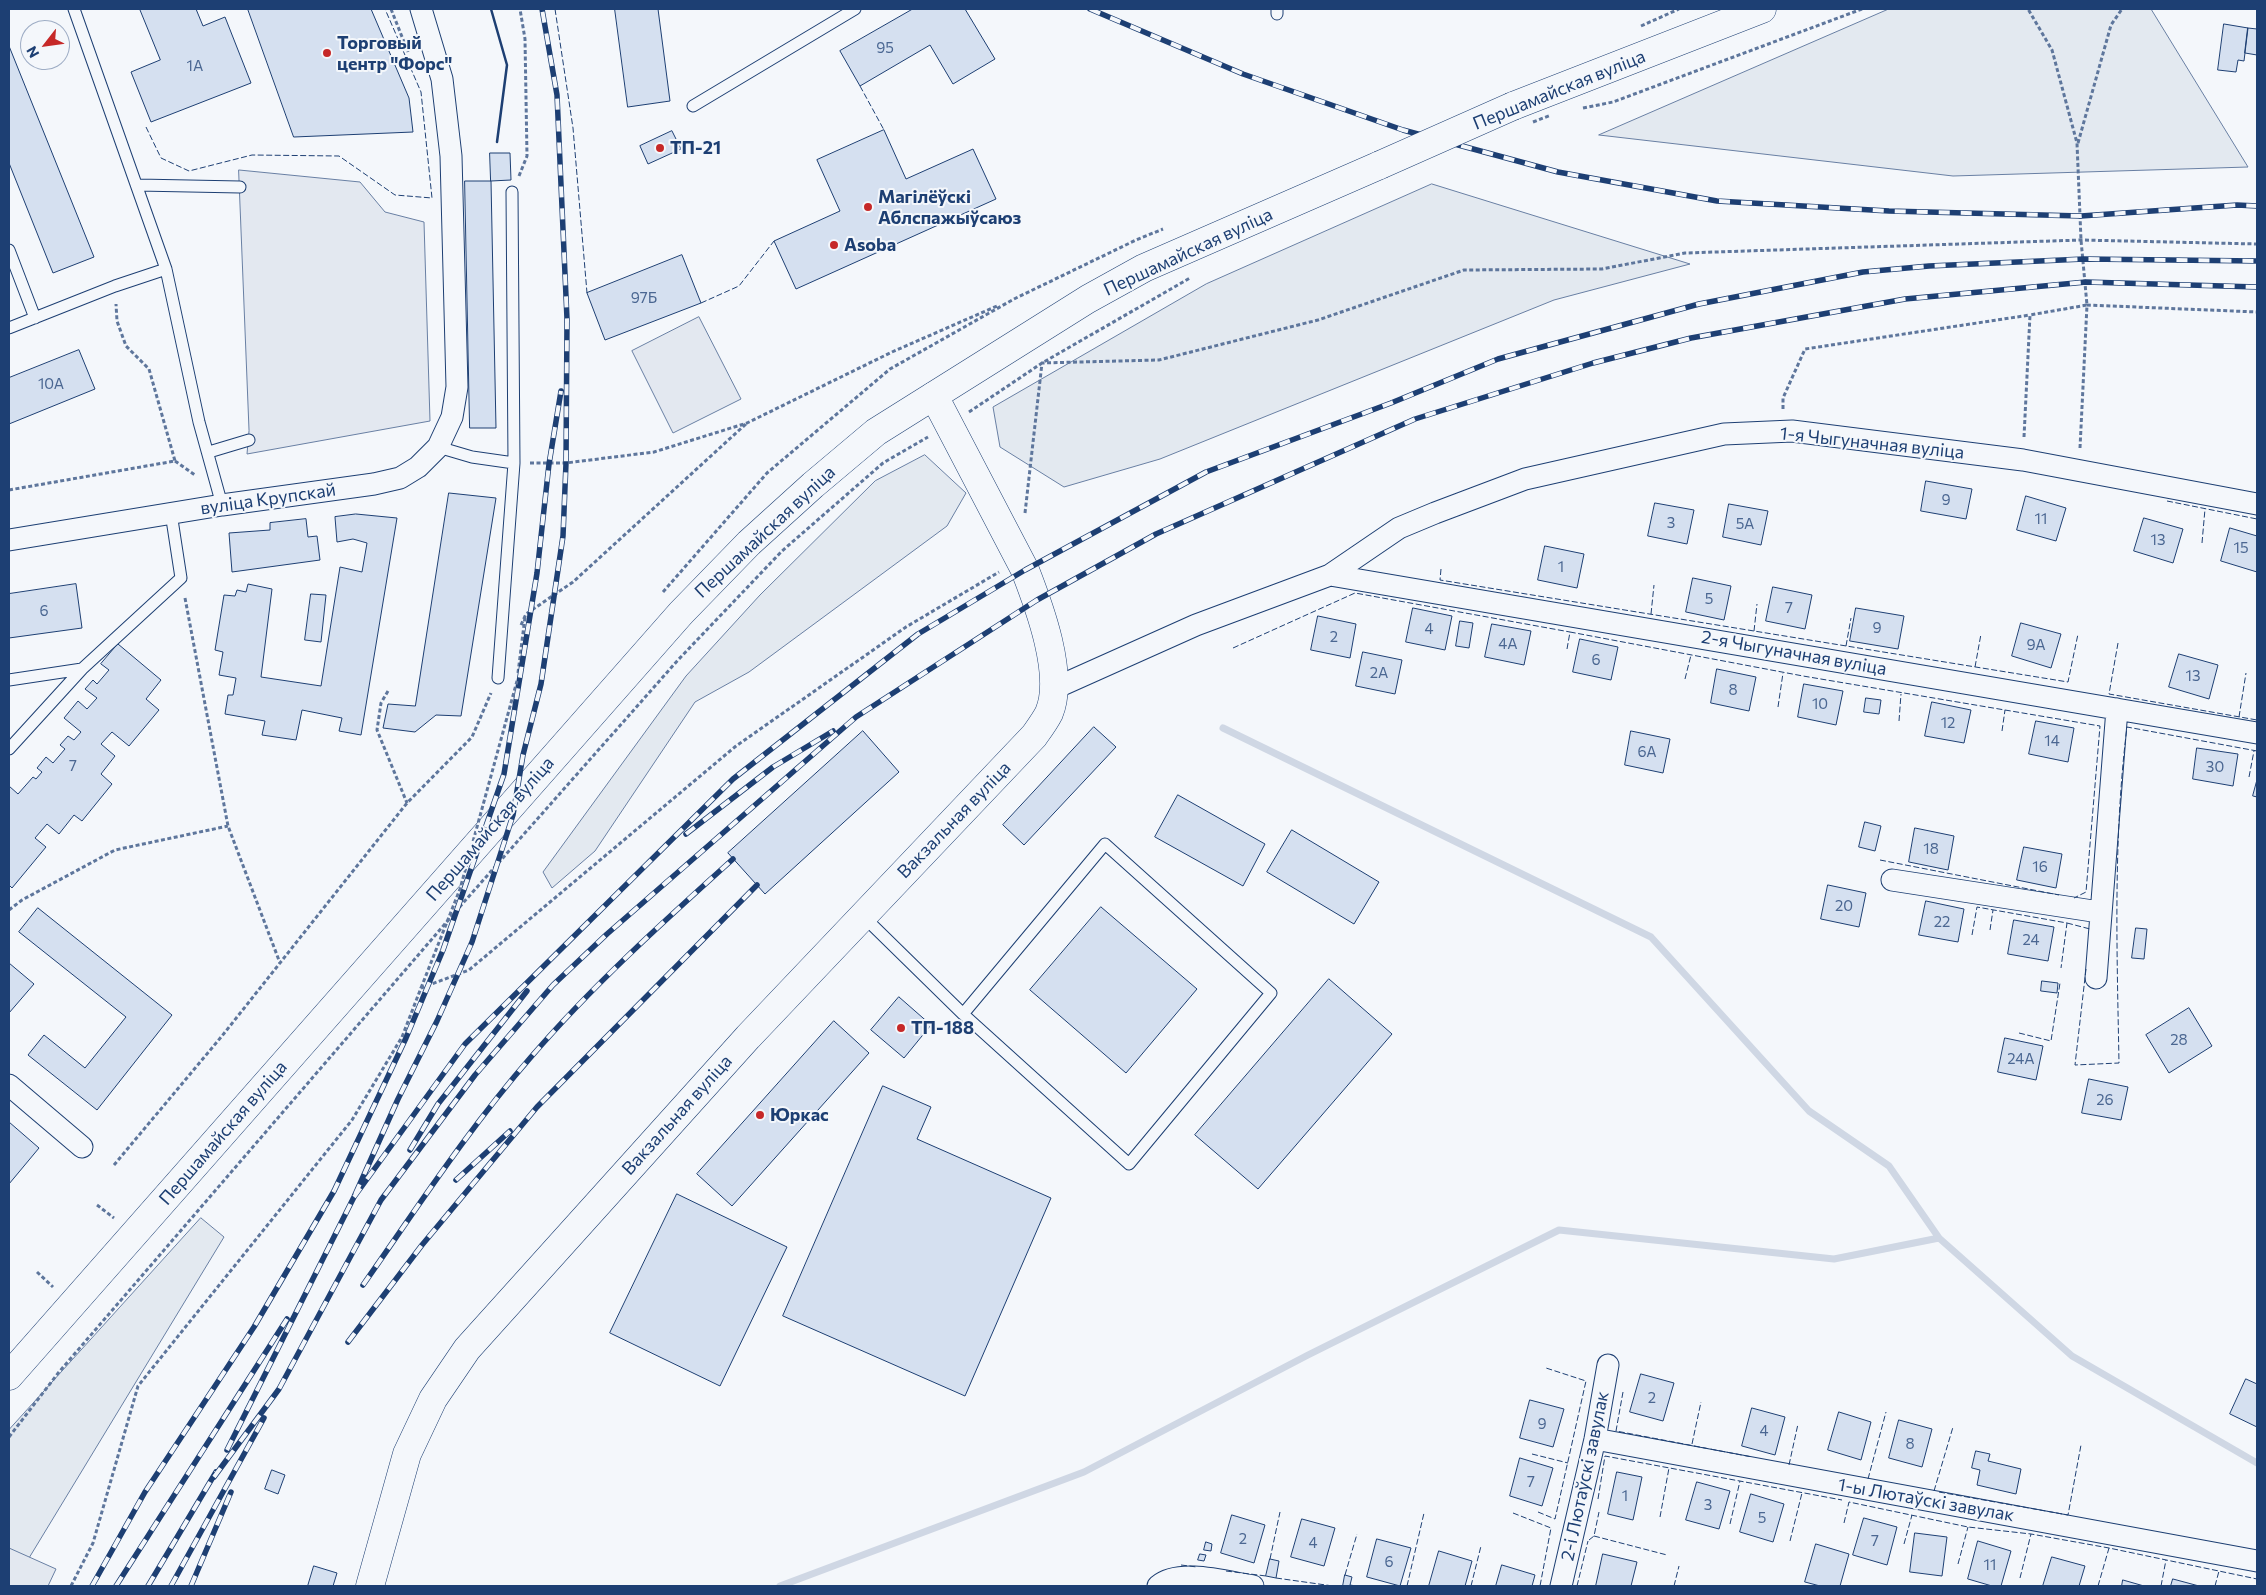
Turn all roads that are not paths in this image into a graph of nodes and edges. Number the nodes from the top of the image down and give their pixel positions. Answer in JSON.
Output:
{"nodes":[{"id":1,"x":74,"y":9,"type":"edge"},
{"id":2,"x":421,"y":9,"type":"edge"},
{"id":3,"x":855,"y":9,"type":"edge"},
{"id":4,"x":1747,"y":12,"type":"edge"},
{"id":5,"x":693,"y":106,"type":"dead end"},
{"id":6,"x":138,"y":185,"type":"junction"},
{"id":7,"x":240,"y":187,"type":"dead end"},
{"id":8,"x":512,"y":192,"type":"road end"},
{"id":9,"x":9,"y":250,"type":"edge"},
{"id":10,"x":166,"y":269,"type":"junction"},
{"id":11,"x":35,"y":318,"type":"junction"},
{"id":12,"x":9,"y":328,"type":"edge"},
{"id":13,"x":934,"y":396,"type":"junction"},
{"id":14,"x":248,"y":440,"type":"dead end"},
{"id":15,"x":438,"y":446,"type":"junction"},
{"id":16,"x":209,"y":452,"type":"junction"},
{"id":17,"x":514,"y":463,"type":"junction"},
{"id":18,"x":2257,"y":504,"type":"edge"},
{"id":19,"x":222,"y":505,"type":"junction"},
{"id":20,"x":170,"y":513,"type":"junction"},
{"id":21,"x":9,"y":540,"type":"edge"},
{"id":22,"x":1330,"y":575,"type":"junction"},
{"id":23,"x":82,"y":669,"type":"junction"},
{"id":24,"x":498,"y":678,"type":"road end"},
{"id":25,"x":9,"y":680,"type":"edge"},
{"id":26,"x":1053,"y":689,"type":"junction"},
{"id":27,"x":2116,"y":708,"type":"junction"},
{"id":28,"x":2257,"y":733,"type":"edge"},
{"id":29,"x":9,"y":749,"type":"edge"},
{"id":30,"x":1892,"y":880,"type":"dead end"},
{"id":31,"x":2099,"y":912,"type":"junction"},
{"id":32,"x":863,"y":916,"type":"junction"},
{"id":33,"x":2096,"y":978,"type":"dead end"},
{"id":34,"x":963,"y":1014,"type":"junction"},
{"id":35,"x":9,"y":1085,"type":"edge"},
{"id":36,"x":82,"y":1147,"type":"dead end"},
{"id":37,"x":1608,"y":1365,"type":"dead end"},
{"id":38,"x":9,"y":1376,"type":"edge"},
{"id":39,"x":1595,"y":1439,"type":"junction"},
{"id":40,"x":2257,"y":1561,"type":"edge"},
{"id":41,"x":370,"y":1586,"type":"edge"},
{"id":42,"x":1158,"y":1586,"type":"edge"},
{"id":43,"x":1253,"y":1586,"type":"edge"},
{"id":44,"x":1561,"y":1586,"type":"edge"}],
"edges":[{"from":1,"to":6,"type":"lane"},
{"from":2,"to":15,"type":"street","name":"вуліца Крупскай"},
{"from":3,"to":5,"type":"lane"},
{"from":4,"to":13,"type":"main road","name":"Першамайская вуліца","bridge":true},
{"from":6,"to":7,"type":"lane"},
{"from":6,"to":10,"type":"lane"},
{"from":8,"to":17,"type":"lane"},
{"from":9,"to":11,"type":"lane"},
{"from":10,"to":11,"type":"lane"},
{"from":10,"to":16,"type":"lane"},
{"from":11,"to":12,"type":"lane"},
{"from":13,"to":26,"type":"main road","name":"Вакзальная вуліца"},
{"from":13,"to":38,"type":"main road","name":"Першамайская вуліца"},
{"from":14,"to":16,"type":"lane"},
{"from":15,"to":17,"type":"lane"},
{"from":15,"to":19,"type":"street","name":"вуліца Крупскай"},
{"from":16,"to":19,"type":"lane"},
{"from":17,"to":24,"type":"lane"},
{"from":18,"to":22,"type":"street","name":"1-я Чыгуначная вуліца"},
{"from":19,"to":20,"type":"street","name":"вуліца Крупскай"},
{"from":20,"to":21,"type":"street","name":"вуліца Крупскай"},
{"from":20,"to":23,"type":"lane"},
{"from":22,"to":26,"type":"street"},
{"from":22,"to":27,"type":"street","name":"2-я Чыгуначная вуліца"},
{"from":23,"to":25,"type":"lane"},
{"from":23,"to":29,"type":"lane"},
{"from":26,"to":32,"type":"main road","name":"Вакзальная вуліца"},
{"from":27,"to":28,"type":"street","name":"2-я Чыгуначная вуліца"},
{"from":27,"to":31,"type":"street"},
{"from":30,"to":31,"type":"street"},
{"from":31,"to":33,"type":"street"},
{"from":32,"to":34,"type":"lane"},
{"from":32,"to":41,"type":"main road","name":"Вакзальная вуліца"},
{"from":34,"to":34,"type":"lane"},
{"from":35,"to":36,"type":"street"},
{"from":37,"to":39,"type":"street","name":"2-і Лютаўскі завулак"},
{"from":39,"to":40,"type":"street","name":"1-ы Лютаўскі завулак"},
{"from":39,"to":44,"type":"street","name":"2-і Лютаўскі завулак"},
{"from":42,"to":43,"type":"street"}]}
